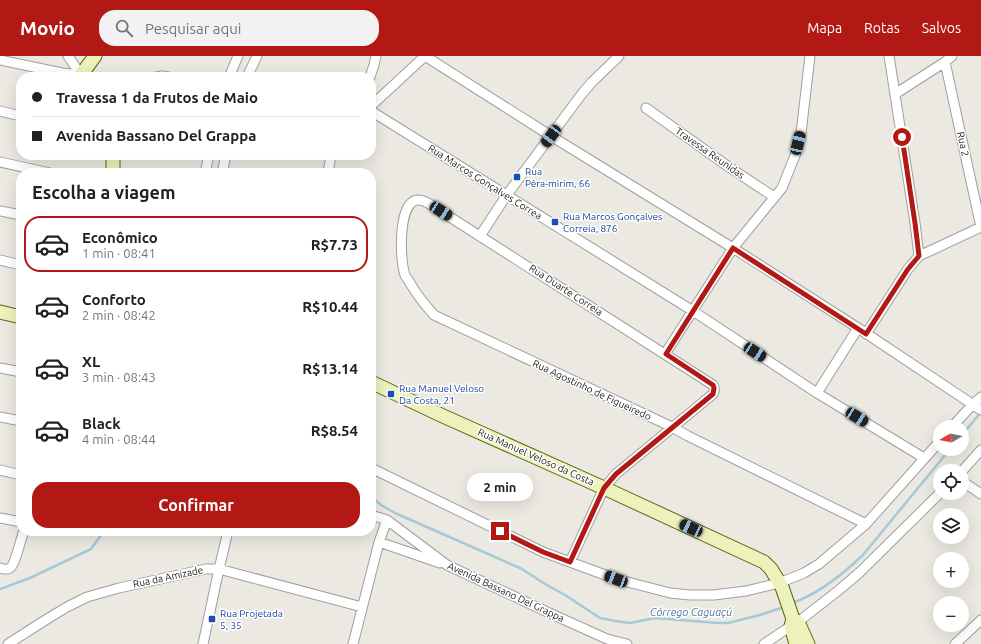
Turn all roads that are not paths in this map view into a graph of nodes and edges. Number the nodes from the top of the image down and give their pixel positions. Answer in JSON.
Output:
{"nodes":[{"id":1,"x":68,"y":56,"type":"edge"},
{"id":2,"x":95,"y":56,"type":"edge"},
{"id":3,"x":238,"y":56,"type":"edge"},
{"id":4,"x":243,"y":56,"type":"edge"},
{"id":5,"x":376,"y":56,"type":"edge"},
{"id":6,"x":425,"y":56,"type":"edge"},
{"id":7,"x":619,"y":56,"type":"edge"},
{"id":8,"x":810,"y":56,"type":"edge"},
{"id":9,"x":889,"y":56,"type":"edge"},
{"id":10,"x":948,"y":59,"type":"edge"},
{"id":11,"x":0,"y":60,"type":"edge"},
{"id":12,"x":254,"y":60,"type":"edge"},
{"id":13,"x":57,"y":72,"type":"edge"},
{"id":14,"x":79,"y":72,"type":"edge"},
{"id":15,"x":85,"y":72,"type":"edge"},
{"id":16,"x":231,"y":72,"type":"edge"},
{"id":17,"x":249,"y":72,"type":"edge"},
{"id":18,"x":372,"y":72,"type":"edge"},
{"id":19,"x":895,"y":94,"type":"junction"},
{"id":20,"x":376,"y":102,"type":"edge"},
{"id":21,"x":646,"y":108,"type":"dead end"},
{"id":22,"x":0,"y":111,"type":"edge"},
{"id":23,"x":376,"y":114,"type":"edge"},
{"id":24,"x":16,"y":115,"type":"edge"},
{"id":25,"x":551,"y":136,"type":"junction"},
{"id":26,"x":0,"y":162,"type":"edge"},
{"id":27,"x":27,"y":168,"type":"edge"},
{"id":28,"x":506,"y":196,"type":"junction"},
{"id":29,"x":774,"y":197,"type":"junction"},
{"id":30,"x":417,"y":200,"type":"joint"},
{"id":31,"x":0,"y":211,"type":"edge"},
{"id":32,"x":16,"y":214,"type":"edge"},
{"id":33,"x":981,"y":227,"type":"edge"},
{"id":34,"x":480,"y":236,"type":"junction"},
{"id":35,"x":733,"y":248,"type":"junction"},
{"id":36,"x":919,"y":256,"type":"junction"},
{"id":37,"x":0,"y":260,"type":"edge"},
{"id":38,"x":16,"y":264,"type":"edge"},
{"id":39,"x":0,"y":312,"type":"edge"},
{"id":40,"x":692,"y":312,"type":"junction"},
{"id":41,"x":16,"y":315,"type":"edge"},
{"id":42,"x":858,"y":328,"type":"junction"},
{"id":43,"x":866,"y":334,"type":"junction"},
{"id":44,"x":666,"y":354,"type":"junction"},
{"id":45,"x":0,"y":368,"type":"edge"},
{"id":46,"x":16,"y":371,"type":"edge"},
{"id":47,"x":376,"y":384,"type":"edge"},
{"id":48,"x":817,"y":393,"type":"junction"},
{"id":49,"x":981,"y":397,"type":"edge"},
{"id":50,"x":978,"y":408,"type":"edge"},
{"id":51,"x":0,"y":417,"type":"edge"},
{"id":52,"x":16,"y":420,"type":"edge"},
{"id":53,"x":962,"y":420,"type":"edge"},
{"id":54,"x":672,"y":427,"type":"junction"},
{"id":55,"x":933,"y":448,"type":"edge"},
{"id":56,"x":981,"y":450,"type":"edge"},
{"id":57,"x":924,"y":458,"type":"junction"},
{"id":58,"x":968,"y":464,"type":"edge"},
{"id":59,"x":0,"y":470,"type":"edge"},
{"id":60,"x":376,"y":470,"type":"edge"},
{"id":61,"x":16,"y":474,"type":"edge"},
{"id":62,"x":969,"y":486,"type":"edge"},
{"id":63,"x":604,"y":488,"type":"junction"},
{"id":64,"x":981,"y":494,"type":"edge"},
{"id":65,"x":933,"y":500,"type":"edge"},
{"id":66,"x":376,"y":517,"type":"edge"},
{"id":67,"x":0,"y":518,"type":"edge"},
{"id":68,"x":387,"y":520,"type":"junction"},
{"id":69,"x":16,"y":521,"type":"edge"},
{"id":70,"x":866,"y":524,"type":"junction"},
{"id":71,"x":22,"y":536,"type":"edge"},
{"id":72,"x":227,"y":536,"type":"edge"},
{"id":73,"x":378,"y":542,"type":"junction"},
{"id":74,"x":570,"y":562,"type":"junction"},
{"id":75,"x":447,"y":565,"type":"junction"},
{"id":76,"x":2,"y":569,"type":"edge"},
{"id":77,"x":219,"y":569,"type":"junction"},
{"id":78,"x":780,"y":585,"type":"junction"},
{"id":79,"x":362,"y":607,"type":"junction"},
{"id":80,"x":793,"y":620,"type":"junction"},
{"id":81,"x":981,"y":620,"type":"edge"},
{"id":82,"x":606,"y":641,"type":"edge"},
{"id":83,"x":8,"y":644,"type":"edge"},
{"id":84,"x":203,"y":644,"type":"edge"},
{"id":85,"x":353,"y":644,"type":"edge"},
{"id":86,"x":627,"y":644,"type":"edge"},
{"id":87,"x":764,"y":644,"type":"edge"},
{"id":88,"x":796,"y":644,"type":"edge"},
{"id":89,"x":808,"y":644,"type":"edge"},
{"id":90,"x":955,"y":644,"type":"edge"}],
"edges":[{"from":1,"to":14,"type":"street"},
{"from":2,"to":15,"type":"main road"},
{"from":3,"to":16,"type":"street"},
{"from":4,"to":12,"type":"street"},
{"from":5,"to":18,"type":"street"},
{"from":6,"to":20,"type":"street"},
{"from":6,"to":25,"type":"street"},
{"from":7,"to":25,"type":"street"},
{"from":8,"to":29,"type":"street"},
{"from":9,"to":19,"type":"street"},
{"from":10,"to":19,"type":"street"},
{"from":10,"to":33,"type":"street","name":"Rua 2"},
{"from":11,"to":13,"type":"street"},
{"from":12,"to":17,"type":"street"},
{"from":19,"to":36,"type":"street"},
{"from":21,"to":29,"type":"street","name":"Travessa Reunidas"},
{"from":22,"to":24,"type":"street"},
{"from":23,"to":28,"type":"street","name":"Rua Marcos Gonçalves Correa"},
{"from":25,"to":28,"type":"street"},
{"from":25,"to":35,"type":"street"},
{"from":26,"to":27,"type":"street"},
{"from":28,"to":34,"type":"street"},
{"from":28,"to":40,"type":"street","name":"Rua Marcos Gonçalves Correa"},
{"from":29,"to":35,"type":"street"},
{"from":30,"to":34,"type":"street","name":"Rua Duarte Correia"},
{"from":30,"to":54,"type":"street","name":"Rua Agostinho de Figueiredo"},
{"from":31,"to":32,"type":"street"},
{"from":33,"to":36,"type":"street"},
{"from":34,"to":44,"type":"street","name":"Rua Duarte Correia"},
{"from":35,"to":40,"type":"street"},
{"from":35,"to":42,"type":"street"},
{"from":36,"to":43,"type":"street"},
{"from":37,"to":38,"type":"street"},
{"from":39,"to":41,"type":"main road"},
{"from":40,"to":44,"type":"street"},
{"from":40,"to":48,"type":"street","name":"Rua Marcos Gonçalves Correa"},
{"from":42,"to":43,"type":"street"},
{"from":42,"to":48,"type":"street"},
{"from":43,"to":50,"type":"street"},
{"from":44,"to":54,"type":"street","name":"Rua Duarte Correia"},
{"from":45,"to":46,"type":"street"},
{"from":47,"to":63,"type":"main road","name":"Rua Manuel Veloso da Costa"},
{"from":48,"to":57,"type":"street","name":"Rua Marcos Gonçalves Correa"},
{"from":49,"to":50,"type":"street"},
{"from":50,"to":53,"type":"street"},
{"from":51,"to":52,"type":"street"},
{"from":54,"to":63,"type":"street"},
{"from":54,"to":70,"type":"street","name":"Rua Agostinho de Figueiredo"},
{"from":55,"to":57,"type":"street"},
{"from":56,"to":58,"type":"street"},
{"from":57,"to":70,"type":"street"},
{"from":59,"to":61,"type":"street"},
{"from":60,"to":74,"type":"street"},
{"from":62,"to":64,"type":"street"},
{"from":63,"to":74,"type":"street"},
{"from":63,"to":78,"type":"main road","name":"Rua Manuel Veloso da Costa"},
{"from":65,"to":80,"type":"street"},
{"from":66,"to":68,"type":"street","name":"Avenida Bassano Del Grappa"},
{"from":67,"to":69,"type":"street"},
{"from":68,"to":73,"type":"street"},
{"from":68,"to":75,"type":"street","name":"Avenida Bassano Del Grappa"},
{"from":70,"to":78,"type":"street"},
{"from":71,"to":76,"type":"street"},
{"from":72,"to":77,"type":"street"},
{"from":73,"to":75,"type":"street"},
{"from":73,"to":79,"type":"street"},
{"from":74,"to":78,"type":"street"},
{"from":75,"to":82,"type":"street","name":"Avenida Bassano Del Grappa"},
{"from":77,"to":79,"type":"street","name":"Rua da Amizade"},
{"from":77,"to":83,"type":"street","name":"Rua da Amizade"},
{"from":77,"to":84,"type":"street"},
{"from":78,"to":80,"type":"main road","name":"Rua Manuel Veloso da Costa"},
{"from":79,"to":85,"type":"street"},
{"from":80,"to":87,"type":"street"},
{"from":80,"to":88,"type":"main road"},
{"from":80,"to":89,"type":"main road"},
{"from":81,"to":90,"type":"street"},
{"from":82,"to":86,"type":"street","name":"Avenida Bassano Del Grappa"}]}
